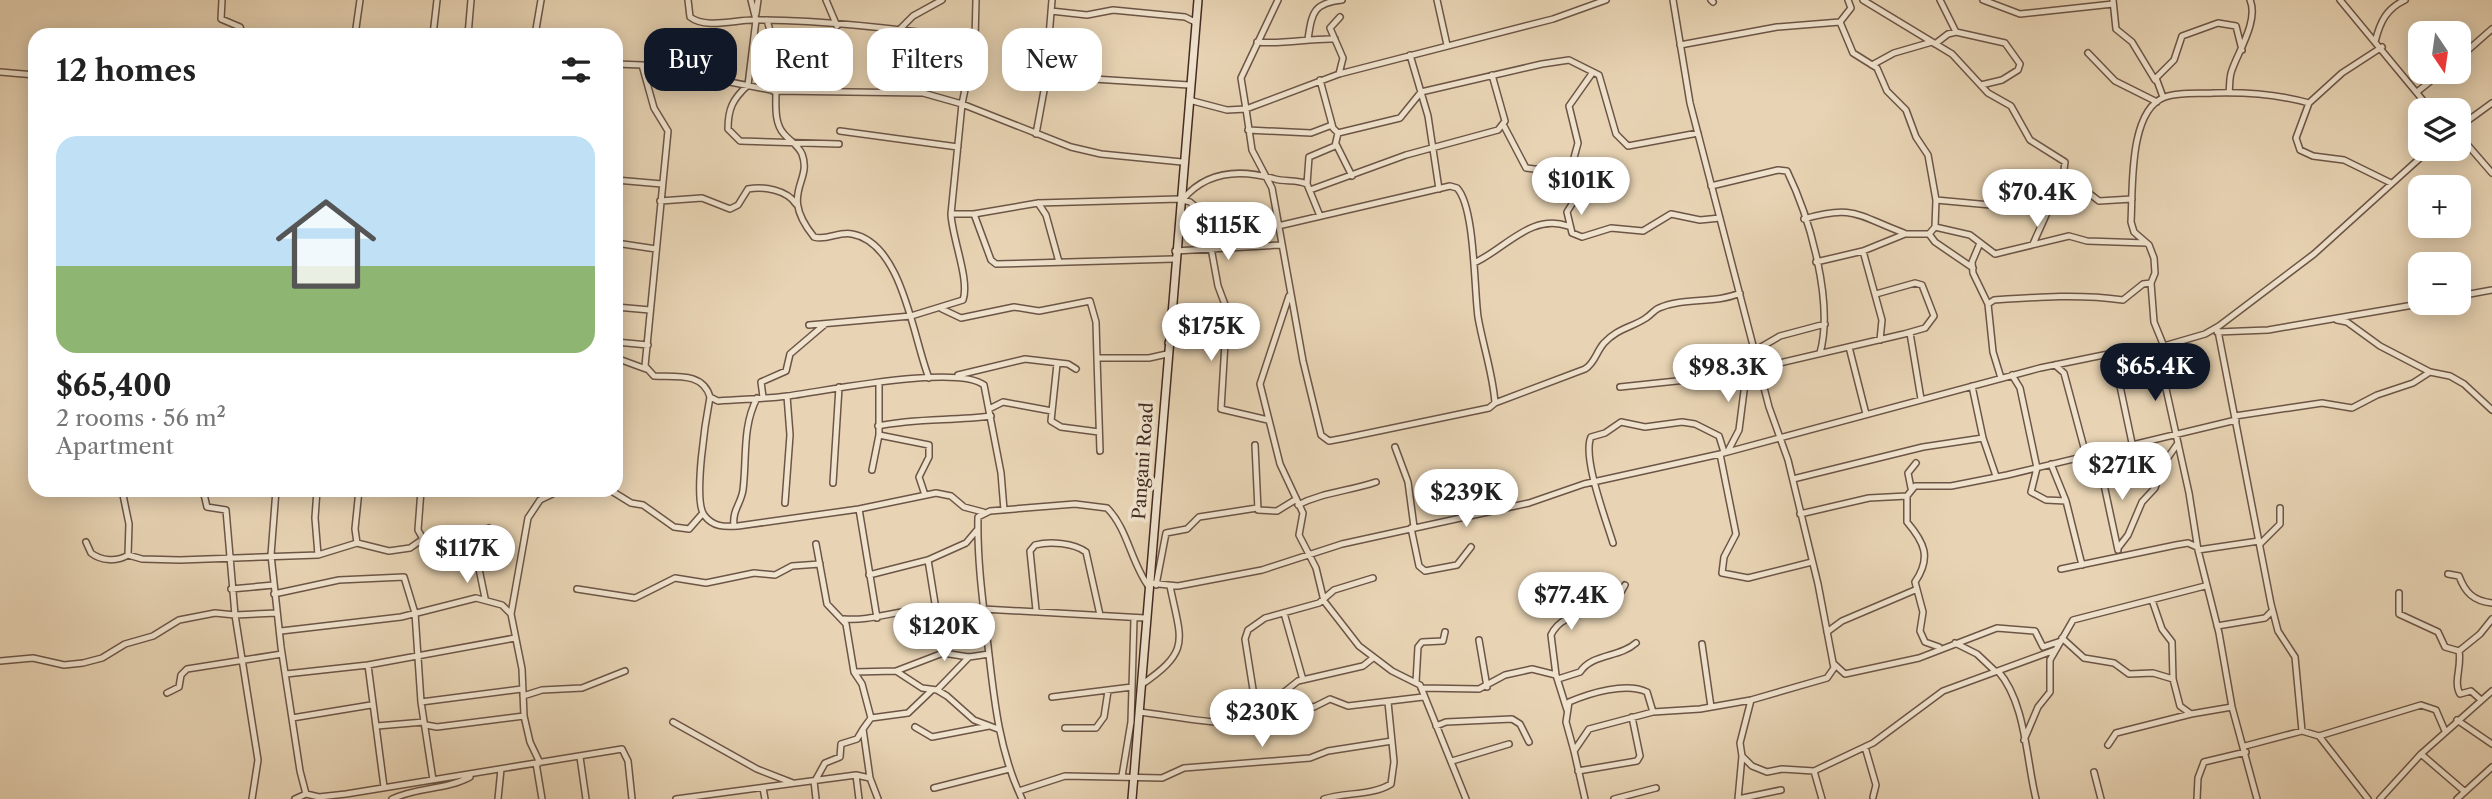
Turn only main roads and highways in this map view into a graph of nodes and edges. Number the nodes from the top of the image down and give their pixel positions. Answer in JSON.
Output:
{"nodes":[{"id":1,"x":1198,"y":0,"type":"edge"},
{"id":2,"x":1132,"y":799,"type":"edge"}],
"edges":[{"from":1,"to":2,"type":"main road","name":"Pangani Road"}]}
